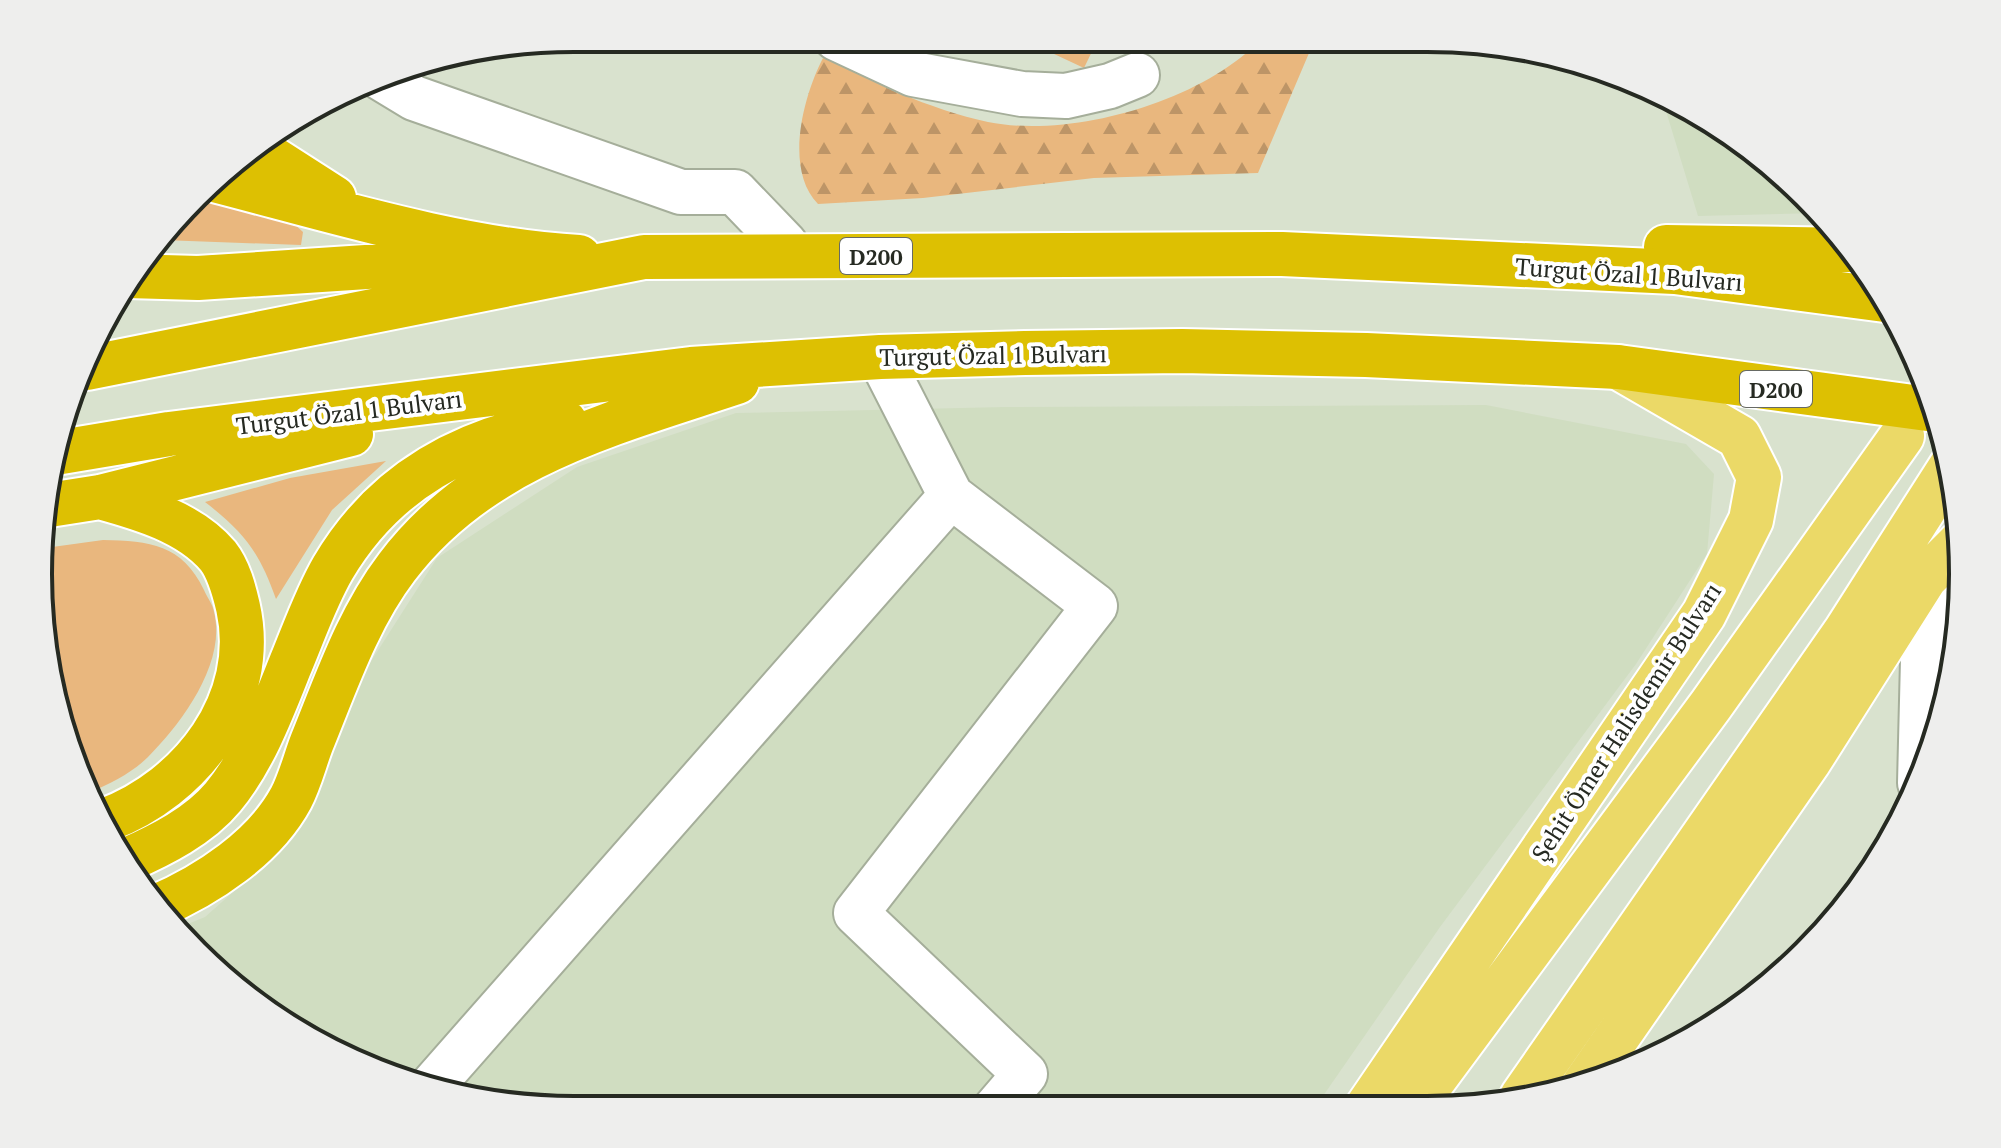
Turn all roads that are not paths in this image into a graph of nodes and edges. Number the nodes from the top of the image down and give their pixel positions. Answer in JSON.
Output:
{"nodes":[{"id":1,"x":866,"y":52,"type":"edge"},
{"id":2,"x":1137,"y":75,"type":"dead end"},
{"id":3,"x":393,"y":85,"type":"edge"},
{"id":4,"x":265,"y":154,"type":"edge"},
{"id":5,"x":228,"y":184,"type":"edge"},
{"id":6,"x":374,"y":221,"type":"junction"},
{"id":7,"x":785,"y":244,"type":"junction"},
{"id":8,"x":1836,"y":250,"type":"edge"},
{"id":9,"x":543,"y":255,"type":"junction"},
{"id":10,"x":644,"y":257,"type":"junction"},
{"id":11,"x":145,"y":276,"type":"edge"},
{"id":12,"x":1870,"y":298,"type":"edge"},
{"id":13,"x":880,"y":357,"type":"junction"},
{"id":14,"x":801,"y":361,"type":"junction"},
{"id":15,"x":95,"y":366,"type":"edge"},
{"id":16,"x":1618,"y":367,"type":"junction"},
{"id":17,"x":490,"y":394,"type":"junction"},
{"id":18,"x":666,"y":406,"type":"junction"},
{"id":19,"x":1918,"y":423,"type":"edge"},
{"id":20,"x":67,"y":451,"type":"edge"},
{"id":21,"x":1941,"y":482,"type":"edge"},
{"id":22,"x":951,"y":496,"type":"junction"},
{"id":23,"x":100,"y":497,"type":"junction"},
{"id":24,"x":56,"y":504,"type":"edge"},
{"id":25,"x":1948,"y":555,"type":"edge"},
{"id":26,"x":1925,"y":578,"type":"junction"},
{"id":27,"x":1921,"y":742,"type":"edge"},
{"id":28,"x":112,"y":817,"type":"edge"},
{"id":29,"x":135,"y":856,"type":"edge"},
{"id":30,"x":167,"y":901,"type":"edge"},
{"id":31,"x":1596,"y":1068,"type":"edge"},
{"id":32,"x":439,"y":1078,"type":"edge"},
{"id":33,"x":1530,"y":1086,"type":"edge"},
{"id":34,"x":1006,"y":1096,"type":"edge"},
{"id":35,"x":1375,"y":1096,"type":"edge"},
{"id":36,"x":1422,"y":1096,"type":"edge"}],
"edges":[{"from":1,"to":2,"type":"street"},
{"from":3,"to":7,"type":"street"},
{"from":4,"to":6,"type":"highway"},
{"from":5,"to":6,"type":"highway"},
{"from":6,"to":9,"type":"highway"},
{"from":7,"to":8,"type":"highway"},
{"from":7,"to":10,"type":"highway"},
{"from":9,"to":10,"type":"highway"},
{"from":9,"to":11,"type":"highway"},
{"from":10,"to":12,"type":"highway","name":"Turgut Özal 1 Bulvarı","number":"D200"},
{"from":10,"to":15,"type":"highway","name":"Turgut Özal 1 Bulvarı","number":"D200"},
{"from":13,"to":14,"type":"highway","name":"Turgut Özal 1 Bulvarı","number":"D200"},
{"from":13,"to":16,"type":"highway","name":"Turgut Özal 1 Bulvarı","number":"D200"},
{"from":13,"to":22,"type":"street"},
{"from":14,"to":17,"type":"highway","name":"Turgut Özal 1 Bulvarı","number":"D200"},
{"from":14,"to":18,"type":"highway"},
{"from":16,"to":19,"type":"highway","name":"Turgut Özal 1 Bulvarı","number":"D200"},
{"from":16,"to":35,"type":"main road","name":"Şehit Ömer Halisdemir Bulvarı"},
{"from":17,"to":20,"type":"highway","name":"Turgut Özal 1 Bulvarı","number":"D200"},
{"from":17,"to":23,"type":"highway"},
{"from":18,"to":29,"type":"highway"},
{"from":18,"to":30,"type":"highway"},
{"from":19,"to":36,"type":"main road","name":"Şehit Ömer Halisdemir Bulvarı"},
{"from":21,"to":33,"type":"main road"},
{"from":22,"to":32,"type":"street"},
{"from":22,"to":34,"type":"street"},
{"from":23,"to":24,"type":"highway"},
{"from":23,"to":28,"type":"highway"},
{"from":25,"to":26,"type":"main road"},
{"from":26,"to":27,"type":"street"},
{"from":26,"to":31,"type":"main road"}]}
